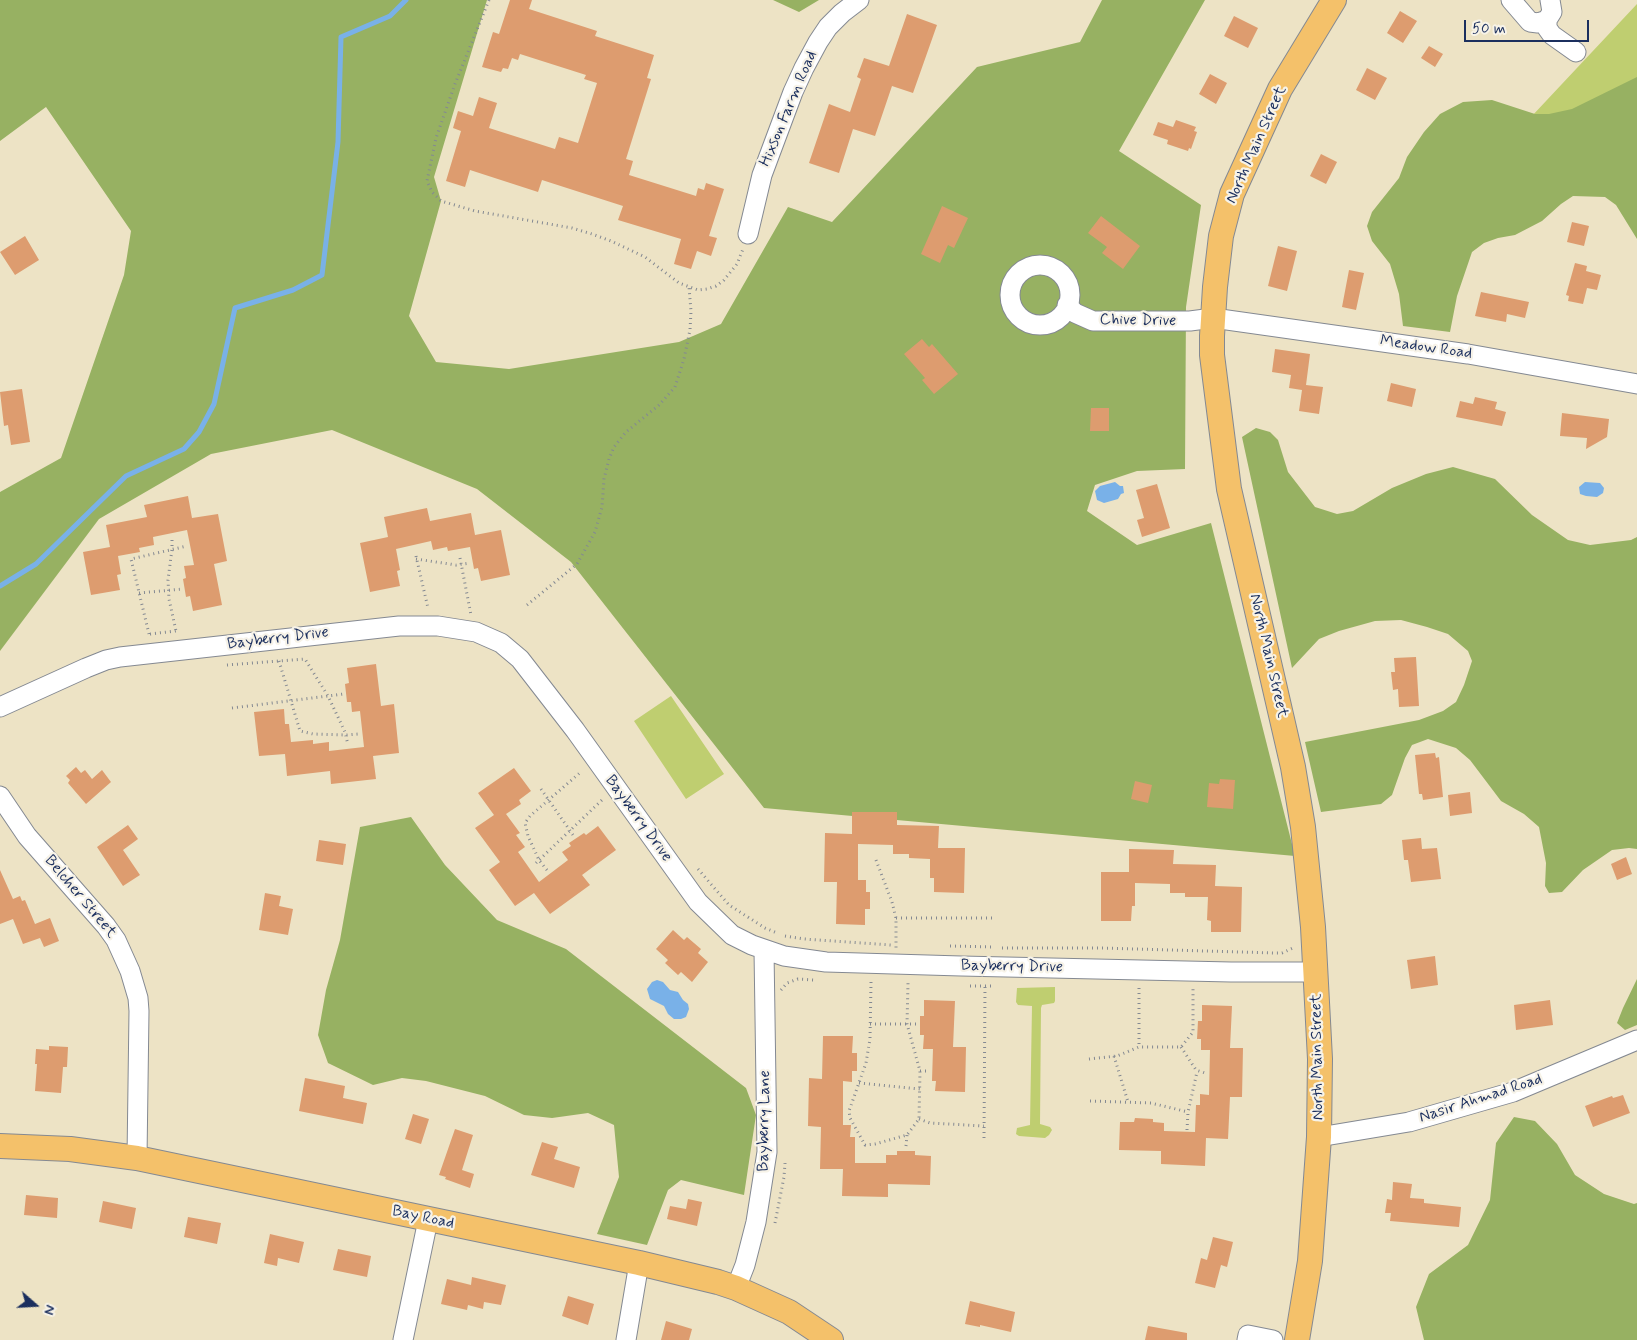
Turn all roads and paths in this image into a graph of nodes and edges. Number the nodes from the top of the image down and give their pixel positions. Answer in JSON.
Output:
{"nodes":[{"id":1,"x":489,"y":0,"type":"edge"},
{"id":2,"x":859,"y":0,"type":"edge"},
{"id":3,"x":1334,"y":0,"type":"edge"},
{"id":4,"x":1511,"y":0,"type":"edge"},
{"id":5,"x":1550,"y":0,"type":"edge"},
{"id":6,"x":1547,"y":20,"type":"junction"},
{"id":7,"x":1576,"y":52,"type":"dead end"},
{"id":8,"x":748,"y":234,"type":"joint"},
{"id":9,"x":689,"y":287,"type":"junction"},
{"id":10,"x":1067,"y":305,"type":"dead end"},
{"id":11,"x":1213,"y":318,"type":"junction"},
{"id":12,"x":1637,"y":384,"type":"edge"},
{"id":13,"x":172,"y":540,"type":"dead end"},
{"id":14,"x":187,"y":546,"type":"dead end"},
{"id":15,"x":172,"y":549,"type":"junction"},
{"id":16,"x":460,"y":558,"type":"dead end"},
{"id":17,"x":470,"y":562,"type":"dead end"},
{"id":18,"x":461,"y":564,"type":"junction"},
{"id":19,"x":183,"y":589,"type":"dead end"},
{"id":20,"x":168,"y":590,"type":"junction"},
{"id":21,"x":139,"y":593,"type":"junction"},
{"id":22,"x":527,"y":605,"type":"dead end"},
{"id":23,"x":419,"y":608,"type":"dead end"},
{"id":24,"x":428,"y":608,"type":"junction"},
{"id":25,"x":437,"y":608,"type":"dead end"},
{"id":26,"x":464,"y":612,"type":"dead end"},
{"id":27,"x":149,"y":634,"type":"junction"},
{"id":28,"x":141,"y":636,"type":"dead end"},
{"id":29,"x":278,"y":661,"type":"junction"},
{"id":30,"x":227,"y":665,"type":"dead end"},
{"id":31,"x":344,"y":694,"type":"dead end"},
{"id":32,"x":328,"y":696,"type":"junction"},
{"id":33,"x":290,"y":701,"type":"junction"},
{"id":34,"x":0,"y":707,"type":"edge"},
{"id":35,"x":232,"y":708,"type":"dead end"},
{"id":36,"x":359,"y":734,"type":"dead end"},
{"id":37,"x":346,"y":735,"type":"junction"},
{"id":38,"x":348,"y":745,"type":"dead end"},
{"id":39,"x":582,"y":772,"type":"dead end"},
{"id":40,"x":541,"y":788,"type":"dead end"},
{"id":41,"x":0,"y":796,"type":"edge"},
{"id":42,"x":549,"y":800,"type":"junction"},
{"id":43,"x":602,"y":800,"type":"dead end"},
{"id":44,"x":571,"y":830,"type":"junction"},
{"id":45,"x":573,"y":835,"type":"dead end"},
{"id":46,"x":539,"y":860,"type":"junction"},
{"id":47,"x":876,"y":860,"type":"dead end"},
{"id":48,"x":536,"y":863,"type":"dead end"},
{"id":49,"x":698,"y":869,"type":"dead end"},
{"id":50,"x":547,"y":870,"type":"dead end"},
{"id":51,"x":896,"y":918,"type":"junction"},
{"id":52,"x":992,"y":918,"type":"dead end"},
{"id":53,"x":945,"y":946,"type":"dead end"},
{"id":54,"x":1293,"y":948,"type":"dead end"},
{"id":55,"x":764,"y":950,"type":"junction"},
{"id":56,"x":1316,"y":972,"type":"junction"},
{"id":57,"x":820,"y":980,"type":"dead end"},
{"id":58,"x":862,"y":981,"type":"dead end"},
{"id":59,"x":871,"y":982,"type":"junction"},
{"id":60,"x":880,"y":982,"type":"dead end"},
{"id":61,"x":899,"y":983,"type":"dead end"},
{"id":62,"x":965,"y":985,"type":"dead end"},
{"id":63,"x":986,"y":986,"type":"junction"},
{"id":64,"x":994,"y":986,"type":"dead end"},
{"id":65,"x":1139,"y":988,"type":"dead end"},
{"id":66,"x":1193,"y":989,"type":"dead end"},
{"id":67,"x":779,"y":998,"type":"dead end"},
{"id":68,"x":870,"y":1024,"type":"junction"},
{"id":69,"x":907,"y":1024,"type":"junction"},
{"id":70,"x":918,"y":1024,"type":"dead end"},
{"id":71,"x":1637,"y":1040,"type":"edge"},
{"id":72,"x":1139,"y":1046,"type":"junction"},
{"id":73,"x":1182,"y":1047,"type":"junction"},
{"id":74,"x":1114,"y":1056,"type":"junction"},
{"id":75,"x":1089,"y":1059,"type":"dead end"},
{"id":76,"x":920,"y":1071,"type":"junction"},
{"id":77,"x":929,"y":1071,"type":"dead end"},
{"id":78,"x":1197,"y":1072,"type":"junction"},
{"id":79,"x":1205,"y":1073,"type":"dead end"},
{"id":80,"x":859,"y":1083,"type":"junction"},
{"id":81,"x":920,"y":1089,"type":"junction"},
{"id":82,"x":1090,"y":1101,"type":"dead end"},
{"id":83,"x":1128,"y":1102,"type":"junction"},
{"id":84,"x":1188,"y":1112,"type":"junction"},
{"id":85,"x":918,"y":1119,"type":"junction"},
{"id":86,"x":984,"y":1126,"type":"junction"},
{"id":87,"x":1187,"y":1130,"type":"dead end"},
{"id":88,"x":907,"y":1135,"type":"junction"},
{"id":89,"x":1319,"y":1137,"type":"junction"},
{"id":90,"x":984,"y":1138,"type":"dead end"},
{"id":91,"x":0,"y":1146,"type":"edge"},
{"id":92,"x":906,"y":1146,"type":"dead end"},
{"id":93,"x":137,"y":1158,"type":"junction"},
{"id":94,"x":785,"y":1161,"type":"dead end"},
{"id":95,"x":428,"y":1220,"type":"junction"},
{"id":96,"x":774,"y":1230,"type":"dead end"},
{"id":97,"x":639,"y":1263,"type":"junction"},
{"id":98,"x":736,"y":1288,"type":"junction"},
{"id":99,"x":402,"y":1340,"type":"edge"},
{"id":100,"x":626,"y":1340,"type":"edge"},
{"id":101,"x":831,"y":1340,"type":"edge"},
{"id":102,"x":1247,"y":1340,"type":"edge"},
{"id":103,"x":1273,"y":1340,"type":"edge"},
{"id":104,"x":1297,"y":1340,"type":"edge"}],
"edges":[{"from":1,"to":9,"type":"path"},
{"from":2,"to":8,"type":"street","name":"Hixson Farm Road"},
{"from":3,"to":11,"type":"main road","name":"North Main Street"},
{"from":4,"to":6,"type":"street"},
{"from":5,"to":6,"type":"street"},
{"from":6,"to":7,"type":"street"},
{"from":8,"to":9,"type":"path"},
{"from":9,"to":22,"type":"path"},
{"from":10,"to":11,"type":"street","name":"Chive Drive"},
{"from":11,"to":12,"type":"street","name":"Meadow Road"},
{"from":11,"to":56,"type":"main road","name":"North Main Street"},
{"from":13,"to":15,"type":"path"},
{"from":14,"to":15,"type":"path"},
{"from":15,"to":20,"type":"path"},
{"from":15,"to":21,"type":"path"},
{"from":16,"to":18,"type":"path"},
{"from":17,"to":18,"type":"path"},
{"from":18,"to":24,"type":"path"},
{"from":18,"to":26,"type":"path"},
{"from":19,"to":20,"type":"path"},
{"from":20,"to":21,"type":"path"},
{"from":20,"to":27,"type":"path"},
{"from":21,"to":27,"type":"path"},
{"from":23,"to":24,"type":"path"},
{"from":24,"to":25,"type":"path"},
{"from":27,"to":28,"type":"path"},
{"from":29,"to":30,"type":"path"},
{"from":29,"to":32,"type":"path"},
{"from":29,"to":33,"type":"path"},
{"from":31,"to":32,"type":"path"},
{"from":32,"to":33,"type":"path"},
{"from":32,"to":37,"type":"path"},
{"from":33,"to":35,"type":"path"},
{"from":33,"to":37,"type":"path"},
{"from":34,"to":55,"type":"street","name":"Bayberry Drive"},
{"from":36,"to":37,"type":"path"},
{"from":37,"to":38,"type":"path"},
{"from":39,"to":42,"type":"path"},
{"from":40,"to":42,"type":"path"},
{"from":41,"to":93,"type":"street","name":"Belcher Street"},
{"from":42,"to":44,"type":"path"},
{"from":42,"to":46,"type":"path"},
{"from":43,"to":44,"type":"path"},
{"from":44,"to":45,"type":"path"},
{"from":44,"to":46,"type":"path"},
{"from":46,"to":48,"type":"path"},
{"from":46,"to":50,"type":"path"},
{"from":47,"to":51,"type":"path"},
{"from":49,"to":51,"type":"path"},
{"from":51,"to":52,"type":"path"},
{"from":53,"to":54,"type":"path"},
{"from":55,"to":56,"type":"street","name":"Bayberry Drive"},
{"from":55,"to":98,"type":"street","name":"Bayberry Lane"},
{"from":56,"to":89,"type":"main road","name":"North Main Street"},
{"from":57,"to":67,"type":"path"},
{"from":58,"to":59,"type":"path"},
{"from":59,"to":60,"type":"path"},
{"from":59,"to":68,"type":"path"},
{"from":61,"to":69,"type":"path"},
{"from":62,"to":63,"type":"path"},
{"from":63,"to":64,"type":"path"},
{"from":63,"to":86,"type":"path"},
{"from":65,"to":72,"type":"path"},
{"from":66,"to":73,"type":"path"},
{"from":68,"to":69,"type":"path"},
{"from":68,"to":80,"type":"path"},
{"from":69,"to":70,"type":"path"},
{"from":69,"to":76,"type":"path"},
{"from":71,"to":89,"type":"street","name":"Nasir Ahmad Road"},
{"from":72,"to":73,"type":"path"},
{"from":72,"to":74,"type":"path"},
{"from":73,"to":78,"type":"path"},
{"from":74,"to":75,"type":"path"},
{"from":74,"to":83,"type":"path"},
{"from":76,"to":77,"type":"path"},
{"from":76,"to":81,"type":"path"},
{"from":78,"to":79,"type":"path"},
{"from":78,"to":84,"type":"path"},
{"from":80,"to":81,"type":"path"},
{"from":80,"to":88,"type":"path"},
{"from":81,"to":85,"type":"path"},
{"from":82,"to":83,"type":"path"},
{"from":83,"to":84,"type":"path"},
{"from":84,"to":87,"type":"path"},
{"from":85,"to":86,"type":"path"},
{"from":85,"to":88,"type":"path"},
{"from":86,"to":90,"type":"path"},
{"from":88,"to":92,"type":"path"},
{"from":89,"to":104,"type":"main road","name":"North Main Street"},
{"from":91,"to":93,"type":"main road","name":"Bay Road"},
{"from":93,"to":95,"type":"main road","name":"Bay Road"},
{"from":94,"to":96,"type":"path"},
{"from":95,"to":97,"type":"main road","name":"Bay Road"},
{"from":95,"to":99,"type":"street"},
{"from":97,"to":98,"type":"main road","name":"Bay Road"},
{"from":97,"to":100,"type":"street"},
{"from":98,"to":101,"type":"main road","name":"Bay Road"},
{"from":102,"to":103,"type":"street"}]}
